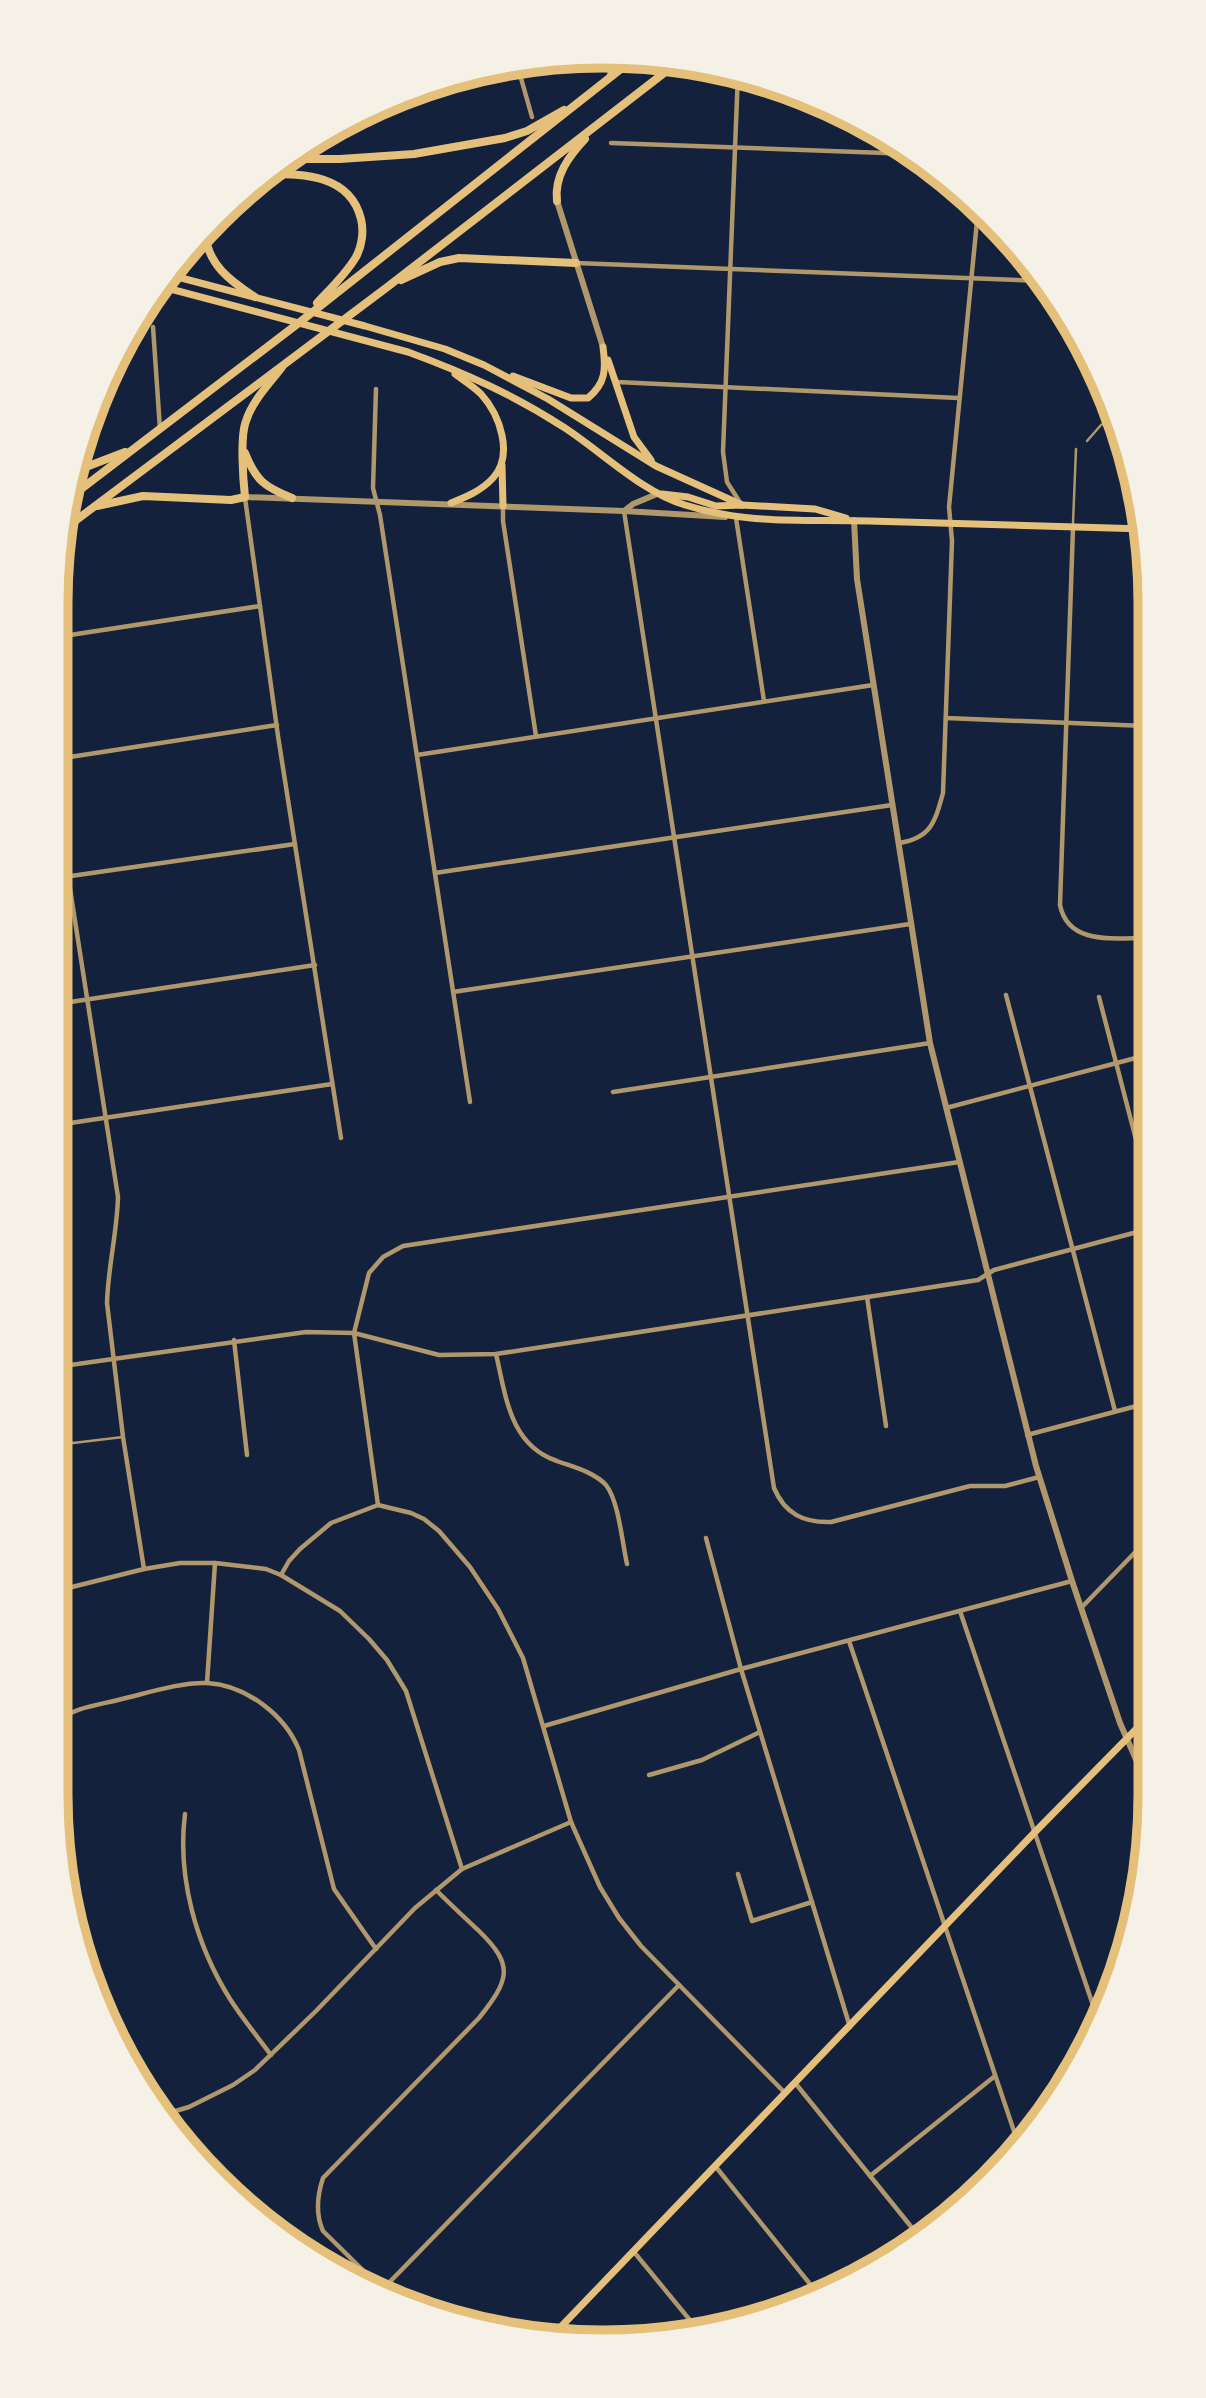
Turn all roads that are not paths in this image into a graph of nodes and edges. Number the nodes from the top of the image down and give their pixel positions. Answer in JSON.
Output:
{"nodes":[{"id":1,"x":613,"y":68,"type":"edge"},
{"id":2,"x":622,"y":69,"type":"edge"},
{"id":3,"x":666,"y":72,"type":"edge"},
{"id":4,"x":520,"y":75,"type":"edge"},
{"id":5,"x":610,"y":78,"type":"junction"},
{"id":6,"x":738,"y":85,"type":"edge"},
{"id":7,"x":588,"y":96,"type":"junction"},
{"id":8,"x":532,"y":117,"type":"dead end"},
{"id":9,"x":600,"y":122,"type":"junction"},
{"id":10,"x":611,"y":143,"type":"dead end"},
{"id":11,"x":736,"y":147,"type":"junction"},
{"id":12,"x":892,"y":153,"type":"edge"},
{"id":13,"x":305,"y":159,"type":"edge"},
{"id":14,"x":283,"y":175,"type":"edge"},
{"id":15,"x":557,"y":201,"type":"joint"},
{"id":16,"x":977,"y":221,"type":"edge"},
{"id":17,"x":207,"y":243,"type":"edge"},
{"id":18,"x":576,"y":262,"type":"junction"},
{"id":19,"x":731,"y":268,"type":"junction"},
{"id":20,"x":179,"y":277,"type":"edge"},
{"id":21,"x":972,"y":278,"type":"junction"},
{"id":22,"x":1029,"y":280,"type":"edge"},
{"id":23,"x":386,"y":288,"type":"junction"},
{"id":24,"x":170,"y":289,"type":"edge"},
{"id":25,"x":255,"y":297,"type":"junction"},
{"id":26,"x":300,"y":322,"type":"junction"},
{"id":27,"x":153,"y":327,"type":"dead end"},
{"id":28,"x":603,"y":347,"type":"junction"},
{"id":29,"x":287,"y":360,"type":"junction"},
{"id":30,"x":443,"y":365,"type":"junction"},
{"id":31,"x":485,"y":365,"type":"junction"},
{"id":32,"x":617,"y":382,"type":"junction"},
{"id":33,"x":727,"y":388,"type":"junction"},
{"id":34,"x":376,"y":389,"type":"dead end"},
{"id":35,"x":958,"y":398,"type":"junction"},
{"id":36,"x":1106,"y":422,"type":"edge"},
{"id":37,"x":160,"y":429,"type":"junction"},
{"id":38,"x":1087,"y":441,"type":"dead end"},
{"id":39,"x":135,"y":449,"type":"junction"},
{"id":40,"x":1076,"y":449,"type":"dead end"},
{"id":41,"x":244,"y":451,"type":"junction"},
{"id":42,"x":502,"y":464,"type":"junction"},
{"id":43,"x":656,"y":466,"type":"junction"},
{"id":44,"x":86,"y":467,"type":"edge"},
{"id":45,"x":81,"y":489,"type":"edge"},
{"id":46,"x":657,"y":494,"type":"junction"},
{"id":47,"x":245,"y":497,"type":"junction"},
{"id":48,"x":292,"y":498,"type":"junction"},
{"id":49,"x":376,"y":501,"type":"junction"},
{"id":50,"x":451,"y":503,"type":"junction"},
{"id":51,"x":742,"y":505,"type":"junction"},
{"id":52,"x":503,"y":506,"type":"junction"},
{"id":53,"x":90,"y":508,"type":"junction"},
{"id":54,"x":624,"y":511,"type":"junction"},
{"id":55,"x":736,"y":518,"type":"junction"},
{"id":56,"x":75,"y":520,"type":"edge"},
{"id":57,"x":853,"y":520,"type":"junction"},
{"id":58,"x":950,"y":523,"type":"junction"},
{"id":59,"x":1073,"y":527,"type":"junction"},
{"id":60,"x":1132,"y":529,"type":"edge"},
{"id":61,"x":260,"y":606,"type":"junction"},
{"id":62,"x":68,"y":635,"type":"edge"},
{"id":63,"x":873,"y":685,"type":"junction"},
{"id":64,"x":764,"y":701,"type":"junction"},
{"id":65,"x":655,"y":718,"type":"junction"},
{"id":66,"x":946,"y":718,"type":"junction"},
{"id":67,"x":1066,"y":722,"type":"junction"},
{"id":68,"x":277,"y":725,"type":"junction"},
{"id":69,"x":1138,"y":726,"type":"edge"},
{"id":70,"x":536,"y":736,"type":"junction"},
{"id":71,"x":417,"y":755,"type":"junction"},
{"id":72,"x":68,"y":757,"type":"edge"},
{"id":73,"x":892,"y":805,"type":"junction"},
{"id":74,"x":674,"y":838,"type":"junction"},
{"id":75,"x":898,"y":843,"type":"junction"},
{"id":76,"x":295,"y":844,"type":"junction"},
{"id":77,"x":435,"y":873,"type":"junction"},
{"id":78,"x":68,"y":877,"type":"edge"},
{"id":79,"x":68,"y":883,"type":"edge"},
{"id":80,"x":910,"y":924,"type":"junction"},
{"id":81,"x":1138,"y":938,"type":"edge"},
{"id":82,"x":692,"y":956,"type":"junction"},
{"id":83,"x":315,"y":965,"type":"junction"},
{"id":84,"x":453,"y":992,"type":"junction"},
{"id":85,"x":1006,"y":995,"type":"dead end"},
{"id":86,"x":1099,"y":997,"type":"dead end"},
{"id":87,"x":86,"y":1000,"type":"junction"},
{"id":88,"x":68,"y":1002,"type":"edge"},
{"id":89,"x":930,"y":1043,"type":"junction"},
{"id":90,"x":1138,"y":1057,"type":"edge"},
{"id":91,"x":1115,"y":1063,"type":"junction"},
{"id":92,"x":711,"y":1077,"type":"junction"},
{"id":93,"x":332,"y":1084,"type":"junction"},
{"id":94,"x":1029,"y":1086,"type":"junction"},
{"id":95,"x":613,"y":1092,"type":"dead end"},
{"id":96,"x":470,"y":1102,"type":"dead end"},
{"id":97,"x":946,"y":1108,"type":"junction"},
{"id":98,"x":106,"y":1118,"type":"junction"},
{"id":99,"x":68,"y":1123,"type":"edge"},
{"id":100,"x":341,"y":1138,"type":"dead end"},
{"id":101,"x":1138,"y":1149,"type":"edge"},
{"id":102,"x":959,"y":1162,"type":"junction"},
{"id":103,"x":729,"y":1196,"type":"junction"},
{"id":104,"x":1138,"y":1232,"type":"edge"},
{"id":105,"x":1073,"y":1248,"type":"junction"},
{"id":106,"x":986,"y":1274,"type":"junction"},
{"id":107,"x":867,"y":1297,"type":"junction"},
{"id":108,"x":747,"y":1315,"type":"junction"},
{"id":109,"x":355,"y":1333,"type":"junction"},
{"id":110,"x":234,"y":1340,"type":"junction"},
{"id":111,"x":496,"y":1354,"type":"junction"},
{"id":112,"x":113,"y":1359,"type":"junction"},
{"id":113,"x":68,"y":1365,"type":"edge"},
{"id":114,"x":1138,"y":1405,"type":"edge"},
{"id":115,"x":1115,"y":1411,"type":"junction"},
{"id":116,"x":886,"y":1426,"type":"dead end"},
{"id":117,"x":1027,"y":1435,"type":"junction"},
{"id":118,"x":123,"y":1437,"type":"junction"},
{"id":119,"x":68,"y":1442,"type":"edge"},
{"id":120,"x":247,"y":1455,"type":"dead end"},
{"id":121,"x":1039,"y":1477,"type":"junction"},
{"id":122,"x":378,"y":1505,"type":"junction"},
{"id":123,"x":706,"y":1538,"type":"dead end"},
{"id":124,"x":1138,"y":1549,"type":"edge"},
{"id":125,"x":215,"y":1563,"type":"junction"},
{"id":126,"x":627,"y":1564,"type":"dead end"},
{"id":127,"x":144,"y":1569,"type":"junction"},
{"id":128,"x":281,"y":1575,"type":"junction"},
{"id":129,"x":1072,"y":1581,"type":"junction"},
{"id":130,"x":68,"y":1588,"type":"edge"},
{"id":131,"x":1081,"y":1608,"type":"junction"},
{"id":132,"x":960,"y":1611,"type":"junction"},
{"id":133,"x":849,"y":1641,"type":"junction"},
{"id":134,"x":741,"y":1669,"type":"junction"},
{"id":135,"x":207,"y":1683,"type":"junction"},
{"id":136,"x":68,"y":1716,"type":"edge"},
{"id":137,"x":544,"y":1726,"type":"junction"},
{"id":138,"x":1138,"y":1728,"type":"edge"},
{"id":139,"x":760,"y":1732,"type":"junction"},
{"id":140,"x":1128,"y":1738,"type":"junction"},
{"id":141,"x":1138,"y":1762,"type":"edge"},
{"id":142,"x":649,"y":1775,"type":"dead end"},
{"id":143,"x":185,"y":1814,"type":"dead end"},
{"id":144,"x":570,"y":1822,"type":"junction"},
{"id":145,"x":1035,"y":1832,"type":"junction"},
{"id":146,"x":461,"y":1869,"type":"junction"},
{"id":147,"x":738,"y":1874,"type":"dead end"},
{"id":148,"x":436,"y":1890,"type":"junction"},
{"id":149,"x":812,"y":1902,"type":"junction"},
{"id":150,"x":945,"y":1927,"type":"junction"},
{"id":151,"x":376,"y":1949,"type":"junction"},
{"id":152,"x":679,"y":1985,"type":"junction"},
{"id":153,"x":1094,"y":2007,"type":"edge"},
{"id":154,"x":850,"y":2027,"type":"junction"},
{"id":155,"x":271,"y":2055,"type":"junction"},
{"id":156,"x":995,"y":2076,"type":"junction"},
{"id":157,"x":796,"y":2084,"type":"junction"},
{"id":158,"x":786,"y":2094,"type":"junction"},
{"id":159,"x":172,"y":2112,"type":"edge"},
{"id":160,"x":1015,"y":2135,"type":"edge"},
{"id":161,"x":716,"y":2166,"type":"junction"},
{"id":162,"x":870,"y":2176,"type":"junction"},
{"id":163,"x":914,"y":2230,"type":"edge"},
{"id":164,"x":634,"y":2252,"type":"junction"},
{"id":165,"x":365,"y":2274,"type":"edge"},
{"id":166,"x":387,"y":2284,"type":"edge"},
{"id":167,"x":812,"y":2287,"type":"edge"},
{"id":168,"x":691,"y":2322,"type":"edge"},
{"id":169,"x":560,"y":2328,"type":"edge"}],
"edges":[{"from":1,"to":5,"type":"highway"},
{"from":2,"to":5,"type":"highway"},
{"from":3,"to":9,"type":"highway"},
{"from":4,"to":8,"type":"street"},
{"from":5,"to":7,"type":"highway"},
{"from":6,"to":11,"type":"street"},
{"from":7,"to":13,"type":"highway"},
{"from":7,"to":26,"type":"highway"},
{"from":9,"to":15,"type":"highway"},
{"from":9,"to":23,"type":"highway"},
{"from":10,"to":11,"type":"street"},
{"from":11,"to":12,"type":"street"},
{"from":11,"to":19,"type":"street"},
{"from":14,"to":26,"type":"highway"},
{"from":15,"to":18,"type":"street"},
{"from":16,"to":21,"type":"street"},
{"from":17,"to":25,"type":"highway"},
{"from":18,"to":19,"type":"street"},
{"from":18,"to":23,"type":"highway"},
{"from":18,"to":28,"type":"street"},
{"from":19,"to":21,"type":"street"},
{"from":19,"to":33,"type":"street"},
{"from":20,"to":25,"type":"main road"},
{"from":21,"to":22,"type":"street"},
{"from":21,"to":35,"type":"street"},
{"from":23,"to":29,"type":"highway"},
{"from":24,"to":30,"type":"main road"},
{"from":25,"to":31,"type":"main road"},
{"from":26,"to":37,"type":"highway"},
{"from":27,"to":37,"type":"street"},
{"from":28,"to":31,"type":"main road"},
{"from":28,"to":32,"type":"main road"},
{"from":29,"to":41,"type":"highway"},
{"from":29,"to":53,"type":"highway"},
{"from":30,"to":42,"type":"main road"},
{"from":30,"to":46,"type":"main road"},
{"from":31,"to":43,"type":"main road"},
{"from":32,"to":33,"type":"street"},
{"from":32,"to":43,"type":"main road"},
{"from":33,"to":35,"type":"street"},
{"from":33,"to":51,"type":"street"},
{"from":34,"to":49,"type":"street"},
{"from":35,"to":58,"type":"street"},
{"from":36,"to":38,"type":"lane"},
{"from":37,"to":39,"type":"highway"},
{"from":39,"to":44,"type":"highway"},
{"from":39,"to":45,"type":"highway"},
{"from":40,"to":59,"type":"lane"},
{"from":41,"to":47,"type":"highway"},
{"from":41,"to":48,"type":"highway"},
{"from":42,"to":50,"type":"main road"},
{"from":42,"to":52,"type":"main road"},
{"from":43,"to":51,"type":"main road"},
{"from":46,"to":51,"type":"main road"},
{"from":46,"to":54,"type":"street"},
{"from":46,"to":55,"type":"main road"},
{"from":47,"to":48,"type":"street"},
{"from":47,"to":53,"type":"highway"},
{"from":47,"to":61,"type":"street"},
{"from":48,"to":49,"type":"street"},
{"from":49,"to":50,"type":"street"},
{"from":49,"to":71,"type":"street"},
{"from":50,"to":52,"type":"street"},
{"from":51,"to":57,"type":"main road"},
{"from":52,"to":54,"type":"street"},
{"from":52,"to":70,"type":"street"},
{"from":53,"to":56,"type":"highway"},
{"from":54,"to":55,"type":"street"},
{"from":54,"to":65,"type":"street"},
{"from":55,"to":57,"type":"main road"},
{"from":55,"to":64,"type":"street"},
{"from":57,"to":58,"type":"main road"},
{"from":57,"to":63,"type":"street"},
{"from":58,"to":59,"type":"main road"},
{"from":58,"to":66,"type":"street"},
{"from":59,"to":60,"type":"main road"},
{"from":59,"to":67,"type":"street"},
{"from":61,"to":62,"type":"street"},
{"from":61,"to":68,"type":"street"},
{"from":63,"to":64,"type":"street"},
{"from":63,"to":73,"type":"street"},
{"from":64,"to":65,"type":"street"},
{"from":65,"to":70,"type":"street"},
{"from":65,"to":74,"type":"street"},
{"from":66,"to":67,"type":"street"},
{"from":66,"to":75,"type":"street"},
{"from":67,"to":69,"type":"street"},
{"from":67,"to":81,"type":"street"},
{"from":68,"to":72,"type":"street"},
{"from":68,"to":76,"type":"street"},
{"from":70,"to":71,"type":"street"},
{"from":71,"to":77,"type":"street"},
{"from":73,"to":74,"type":"street"},
{"from":73,"to":75,"type":"street"},
{"from":74,"to":77,"type":"street"},
{"from":74,"to":82,"type":"street"},
{"from":75,"to":80,"type":"street"},
{"from":76,"to":78,"type":"street"},
{"from":76,"to":83,"type":"street"},
{"from":77,"to":84,"type":"street"},
{"from":79,"to":87,"type":"street"},
{"from":80,"to":82,"type":"street"},
{"from":80,"to":89,"type":"street"},
{"from":82,"to":84,"type":"street"},
{"from":82,"to":92,"type":"street"},
{"from":83,"to":87,"type":"street"},
{"from":83,"to":93,"type":"street"},
{"from":84,"to":96,"type":"street"},
{"from":85,"to":94,"type":"street"},
{"from":86,"to":91,"type":"street"},
{"from":87,"to":88,"type":"street"},
{"from":87,"to":98,"type":"street"},
{"from":89,"to":92,"type":"street"},
{"from":89,"to":97,"type":"street"},
{"from":90,"to":91,"type":"street"},
{"from":91,"to":94,"type":"street"},
{"from":91,"to":101,"type":"street"},
{"from":92,"to":95,"type":"street"},
{"from":92,"to":103,"type":"street"},
{"from":93,"to":98,"type":"street"},
{"from":93,"to":100,"type":"street"},
{"from":94,"to":97,"type":"street"},
{"from":94,"to":105,"type":"street"},
{"from":97,"to":102,"type":"street"},
{"from":98,"to":99,"type":"street"},
{"from":98,"to":112,"type":"street"},
{"from":102,"to":103,"type":"street"},
{"from":102,"to":106,"type":"street"},
{"from":103,"to":108,"type":"street"},
{"from":103,"to":109,"type":"street"},
{"from":104,"to":105,"type":"street"},
{"from":105,"to":106,"type":"street"},
{"from":105,"to":115,"type":"street"},
{"from":106,"to":107,"type":"street"},
{"from":106,"to":117,"type":"street"},
{"from":107,"to":108,"type":"street"},
{"from":107,"to":116,"type":"street"},
{"from":108,"to":111,"type":"street"},
{"from":108,"to":121,"type":"street"},
{"from":109,"to":110,"type":"street"},
{"from":109,"to":111,"type":"street"},
{"from":109,"to":122,"type":"street"},
{"from":110,"to":112,"type":"street"},
{"from":110,"to":120,"type":"street"},
{"from":111,"to":126,"type":"street"},
{"from":112,"to":113,"type":"street"},
{"from":112,"to":118,"type":"street"},
{"from":114,"to":115,"type":"street"},
{"from":115,"to":117,"type":"street"},
{"from":117,"to":121,"type":"street"},
{"from":118,"to":119,"type":"lane"},
{"from":118,"to":127,"type":"street"},
{"from":121,"to":129,"type":"street"},
{"from":122,"to":128,"type":"street"},
{"from":122,"to":137,"type":"street"},
{"from":123,"to":134,"type":"street"},
{"from":124,"to":131,"type":"street"},
{"from":125,"to":127,"type":"street"},
{"from":125,"to":128,"type":"street"},
{"from":125,"to":135,"type":"street"},
{"from":127,"to":130,"type":"street"},
{"from":128,"to":146,"type":"street"},
{"from":129,"to":131,"type":"street"},
{"from":129,"to":132,"type":"street"},
{"from":131,"to":140,"type":"street"},
{"from":132,"to":133,"type":"street"},
{"from":132,"to":145,"type":"street"},
{"from":133,"to":134,"type":"street"},
{"from":133,"to":150,"type":"street"},
{"from":134,"to":137,"type":"street"},
{"from":134,"to":139,"type":"street"},
{"from":135,"to":136,"type":"street"},
{"from":135,"to":151,"type":"street"},
{"from":137,"to":144,"type":"street"},
{"from":138,"to":140,"type":"main road"},
{"from":139,"to":142,"type":"street"},
{"from":139,"to":149,"type":"street"},
{"from":140,"to":141,"type":"street"},
{"from":140,"to":145,"type":"main road"},
{"from":143,"to":155,"type":"street"},
{"from":144,"to":146,"type":"street"},
{"from":144,"to":152,"type":"street"},
{"from":145,"to":150,"type":"main road"},
{"from":145,"to":153,"type":"street"},
{"from":146,"to":148,"type":"street"},
{"from":147,"to":149,"type":"street"},
{"from":148,"to":151,"type":"street"},
{"from":148,"to":165,"type":"street"},
{"from":149,"to":154,"type":"street"},
{"from":150,"to":154,"type":"main road"},
{"from":150,"to":156,"type":"street"},
{"from":151,"to":155,"type":"street"},
{"from":152,"to":158,"type":"street"},
{"from":152,"to":166,"type":"street"},
{"from":154,"to":157,"type":"main road"},
{"from":155,"to":159,"type":"street"},
{"from":156,"to":160,"type":"street"},
{"from":156,"to":162,"type":"street"},
{"from":157,"to":158,"type":"main road"},
{"from":157,"to":162,"type":"street"},
{"from":158,"to":161,"type":"main road"},
{"from":161,"to":164,"type":"main road"},
{"from":161,"to":167,"type":"street"},
{"from":162,"to":163,"type":"street"},
{"from":164,"to":168,"type":"street"},
{"from":164,"to":169,"type":"main road"}]}
